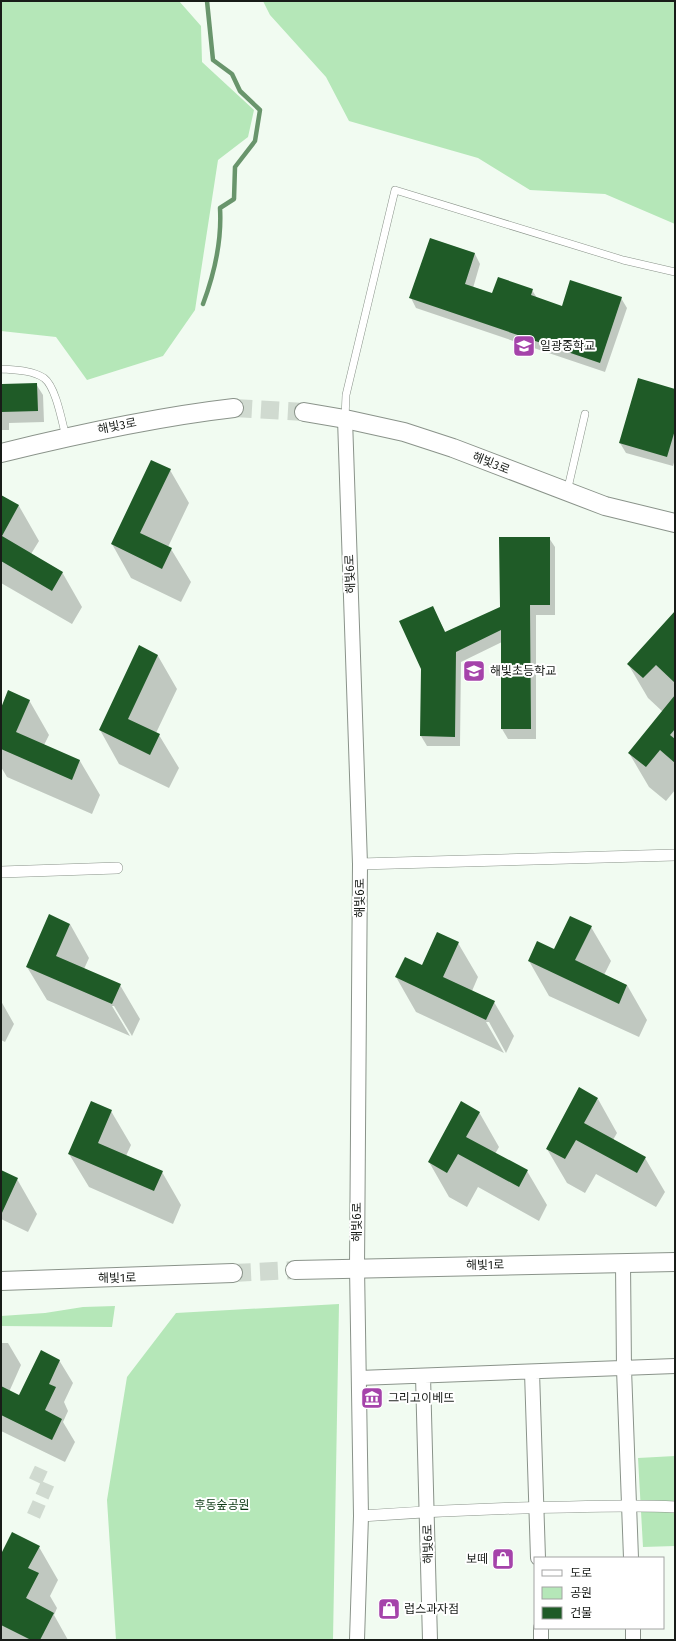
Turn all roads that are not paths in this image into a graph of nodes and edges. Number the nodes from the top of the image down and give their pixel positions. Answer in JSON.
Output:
{"nodes":[{"id":1,"x":675,"y":272,"type":"edge"},
{"id":2,"x":1,"y":369,"type":"edge"},
{"id":3,"x":234,"y":408,"type":"tunnel mouth"},
{"id":4,"x":304,"y":412,"type":"tunnel mouth"},
{"id":5,"x":585,"y":414,"type":"dead end"},
{"id":6,"x":345,"y":418,"type":"junction"},
{"id":7,"x":66,"y":437,"type":"junction"},
{"id":8,"x":1,"y":453,"type":"edge"},
{"id":9,"x":567,"y":492,"type":"junction"},
{"id":10,"x":675,"y":523,"type":"edge"},
{"id":11,"x":675,"y":855,"type":"edge"},
{"id":12,"x":360,"y":864,"type":"junction"},
{"id":13,"x":117,"y":868,"type":"dead end"},
{"id":14,"x":1,"y":872,"type":"edge"},
{"id":15,"x":675,"y":1262,"type":"edge"},
{"id":16,"x":623,"y":1263,"type":"junction"},
{"id":17,"x":357,"y":1267,"type":"junction"},
{"id":18,"x":295,"y":1270,"type":"tunnel mouth"},
{"id":19,"x":233,"y":1273,"type":"tunnel mouth"},
{"id":20,"x":1,"y":1281,"type":"edge"},
{"id":21,"x":675,"y":1366,"type":"edge"},
{"id":22,"x":624,"y":1369,"type":"junction"},
{"id":23,"x":532,"y":1372,"type":"junction"},
{"id":24,"x":423,"y":1376,"type":"junction"},
{"id":25,"x":359,"y":1378,"type":"junction"},
{"id":26,"x":629,"y":1506,"type":"junction"},
{"id":27,"x":536,"y":1507,"type":"junction"},
{"id":28,"x":675,"y":1507,"type":"edge"},
{"id":29,"x":427,"y":1511,"type":"junction"},
{"id":30,"x":361,"y":1516,"type":"junction"},
{"id":31,"x":538,"y":1557,"type":"edge"},
{"id":32,"x":631,"y":1557,"type":"edge"},
{"id":33,"x":541,"y":1629,"type":"edge"},
{"id":34,"x":633,"y":1629,"type":"edge"},
{"id":35,"x":357,"y":1640,"type":"edge"},
{"id":36,"x":430,"y":1640,"type":"edge"},
{"id":37,"x":541,"y":1640,"type":"edge"},
{"id":38,"x":633,"y":1640,"type":"edge"}],
"edges":[{"from":1,"to":6,"type":"lane"},
{"from":2,"to":7,"type":"lane"},
{"from":3,"to":7,"type":"street","name":"해빛3로"},
{"from":4,"to":6,"type":"street","name":"해빛3로"},
{"from":5,"to":9,"type":"lane"},
{"from":6,"to":9,"type":"street","name":"해빛3로"},
{"from":6,"to":12,"type":"street","name":"해빛6로"},
{"from":7,"to":8,"type":"street","name":"해빛3로"},
{"from":9,"to":10,"type":"street","name":"해빛3로"},
{"from":11,"to":12,"type":"street"},
{"from":12,"to":17,"type":"street","name":"해빛6로"},
{"from":13,"to":14,"type":"street"},
{"from":15,"to":16,"type":"street","name":"해빛1로"},
{"from":16,"to":17,"type":"street","name":"해빛1로"},
{"from":16,"to":22,"type":"street"},
{"from":17,"to":18,"type":"street","name":"해빛1로"},
{"from":17,"to":25,"type":"street","name":"해빛6로"},
{"from":19,"to":20,"type":"street","name":"해빛1로"},
{"from":21,"to":22,"type":"street"},
{"from":22,"to":23,"type":"street"},
{"from":22,"to":26,"type":"street"},
{"from":23,"to":24,"type":"street"},
{"from":23,"to":27,"type":"street"},
{"from":24,"to":25,"type":"street"},
{"from":24,"to":29,"type":"street","name":"해빛6로"},
{"from":25,"to":30,"type":"street","name":"해빛6로"},
{"from":26,"to":27,"type":"street"},
{"from":26,"to":28,"type":"street"},
{"from":26,"to":32,"type":"street"},
{"from":27,"to":29,"type":"street"},
{"from":27,"to":31,"type":"street"},
{"from":29,"to":30,"type":"street"},
{"from":29,"to":36,"type":"street","name":"해빛6로"},
{"from":30,"to":35,"type":"street","name":"해빛6로"},
{"from":33,"to":37,"type":"street"},
{"from":34,"to":38,"type":"street"}]}
